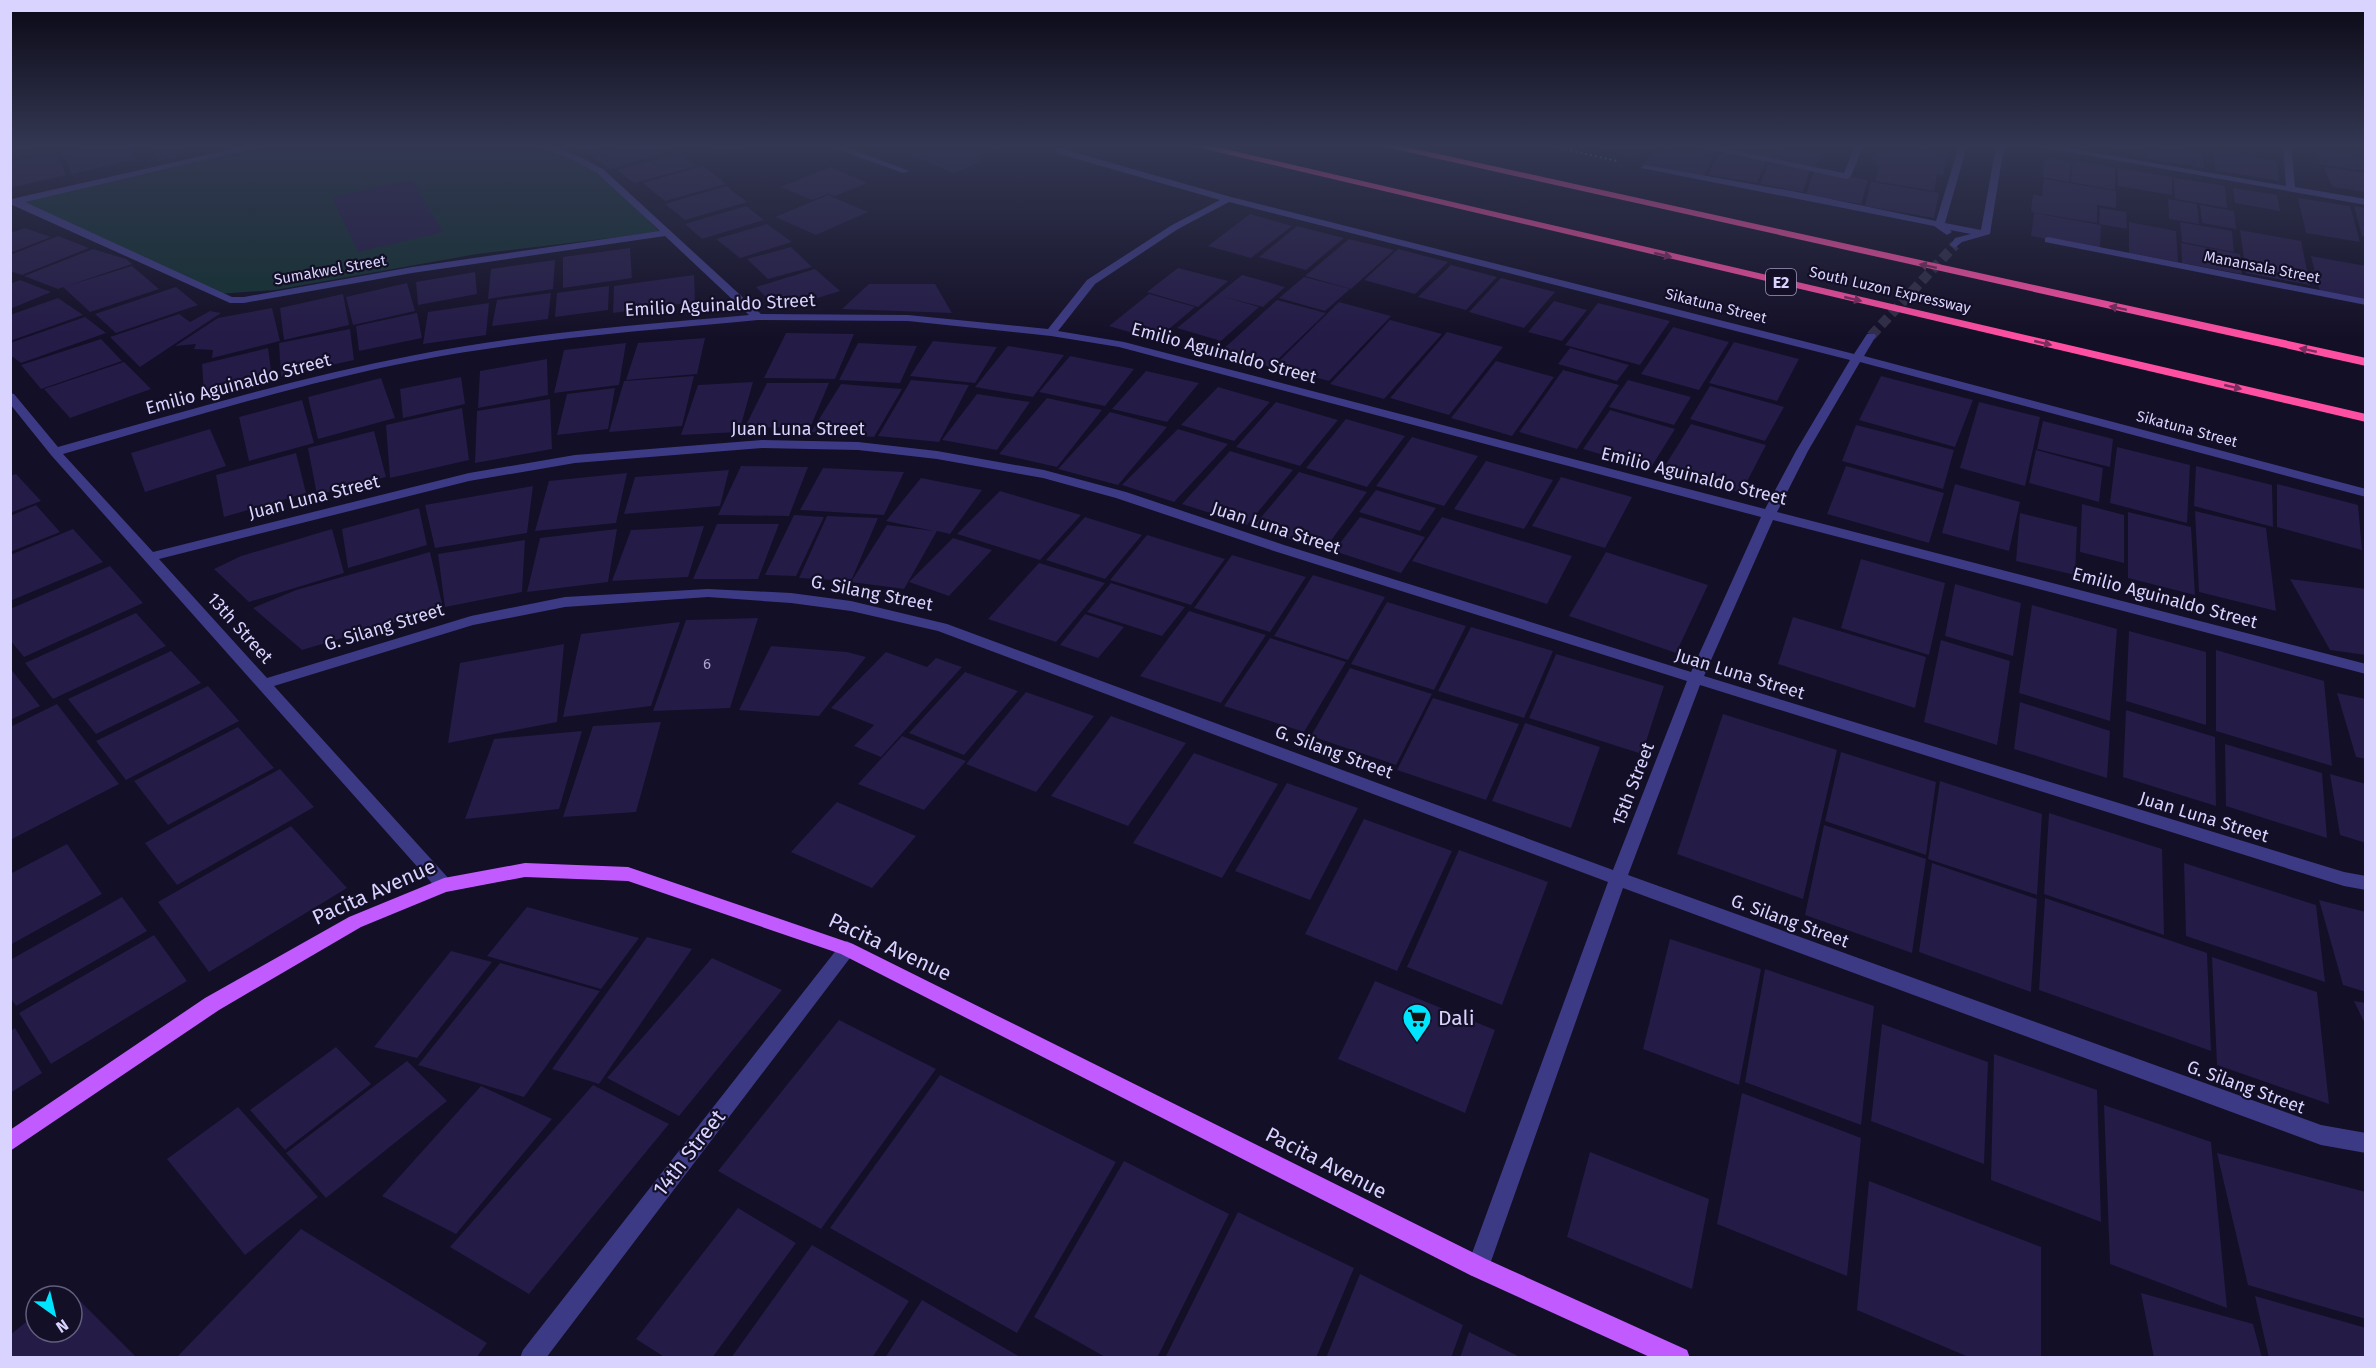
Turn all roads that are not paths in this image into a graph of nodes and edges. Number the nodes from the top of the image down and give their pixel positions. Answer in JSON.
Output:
{"nodes":[{"id":1,"x":30,"y":210,"type":"edge"},
{"id":2,"x":643,"y":210,"type":"edge"},
{"id":3,"x":1207,"y":210,"type":"edge"},
{"id":4,"x":1271,"y":210,"type":"edge"},
{"id":5,"x":1471,"y":210,"type":"edge"},
{"id":6,"x":1676,"y":210,"type":"edge"},
{"id":7,"x":1865,"y":210,"type":"edge"},
{"id":8,"x":1944,"y":210,"type":"edge"},
{"id":9,"x":1989,"y":210,"type":"edge"},
{"id":10,"x":1939,"y":226,"type":"junction"},
{"id":11,"x":669,"y":233,"type":"junction"},
{"id":12,"x":1985,"y":234,"type":"junction"},
{"id":13,"x":2048,"y":240,"type":"dead end"},
{"id":14,"x":2366,"y":302,"type":"edge"},
{"id":15,"x":758,"y":317,"type":"junction"},
{"id":16,"x":1051,"y":333,"type":"junction"},
{"id":17,"x":1871,"y":336,"type":"tunnel mouth"},
{"id":18,"x":1857,"y":358,"type":"junction"},
{"id":19,"x":2366,"y":362,"type":"edge"},
{"id":20,"x":10,"y":396,"type":"edge"},
{"id":21,"x":2366,"y":418,"type":"edge"},
{"id":22,"x":55,"y":452,"type":"junction"},
{"id":23,"x":2366,"y":493,"type":"edge"},
{"id":24,"x":1768,"y":513,"type":"junction"},
{"id":25,"x":150,"y":557,"type":"junction"},
{"id":26,"x":2366,"y":669,"type":"edge"},
{"id":27,"x":1694,"y":678,"type":"junction"},
{"id":28,"x":264,"y":684,"type":"junction"},
{"id":29,"x":1618,"y":879,"type":"junction"},
{"id":30,"x":2366,"y":883,"type":"edge"},
{"id":31,"x":444,"y":885,"type":"junction"},
{"id":32,"x":847,"y":949,"type":"junction"},
{"id":33,"x":10,"y":1142,"type":"edge"},
{"id":34,"x":2366,"y":1143,"type":"edge"},
{"id":35,"x":1478,"y":1267,"type":"junction"},
{"id":36,"x":531,"y":1358,"type":"edge"},
{"id":37,"x":1679,"y":1358,"type":"edge"}],
"edges":[{"from":1,"to":11,"type":"street","name":"Sumakwel Street"},
{"from":2,"to":11,"type":"street"},
{"from":3,"to":16,"type":"street"},
{"from":4,"to":18,"type":"street","name":"Sikatuna Street"},
{"from":5,"to":21,"type":"highway","name":"South Luzon Expressway","number":"E2","one_way":true},
{"from":19,"to":6,"type":"highway","name":"South Luzon Expressway","one_way":true},
{"from":7,"to":10,"type":"street"},
{"from":8,"to":10,"type":"street"},
{"from":9,"to":12,"type":"street"},
{"from":10,"to":12,"type":"street"},
{"from":10,"to":12,"type":"street"},
{"from":11,"to":15,"type":"street"},
{"from":13,"to":14,"type":"street","name":"Manansala Street"},
{"from":15,"to":16,"type":"street","name":"Emilio Aguinaldo Street"},
{"from":15,"to":22,"type":"street","name":"Emilio Aguinaldo Street"},
{"from":16,"to":24,"type":"street","name":"Emilio Aguinaldo Street"},
{"from":17,"to":18,"type":"street","name":"15th Street"},
{"from":18,"to":23,"type":"street","name":"Sikatuna Street"},
{"from":18,"to":24,"type":"street","name":"15th Street"},
{"from":20,"to":22,"type":"street","name":"13th Street"},
{"from":22,"to":25,"type":"street","name":"13th Street"},
{"from":24,"to":26,"type":"street","name":"Emilio Aguinaldo Street"},
{"from":24,"to":27,"type":"street","name":"15th Street"},
{"from":25,"to":27,"type":"street","name":"Juan Luna Street"},
{"from":25,"to":28,"type":"street","name":"13th Street"},
{"from":27,"to":29,"type":"street","name":"15th Street"},
{"from":27,"to":30,"type":"street","name":"Juan Luna Street"},
{"from":28,"to":29,"type":"street","name":"G. Silang Street"},
{"from":28,"to":31,"type":"street","name":"13th Street"},
{"from":29,"to":34,"type":"street","name":"G. Silang Street"},
{"from":29,"to":35,"type":"street","name":"15th Street"},
{"from":31,"to":32,"type":"main road","name":"Pacita Avenue"},
{"from":31,"to":33,"type":"main road","name":"Pacita Avenue"},
{"from":32,"to":35,"type":"main road","name":"Pacita Avenue"},
{"from":32,"to":36,"type":"street","name":"14th Street"},
{"from":35,"to":37,"type":"main road","name":"Pacita Avenue"}]}
